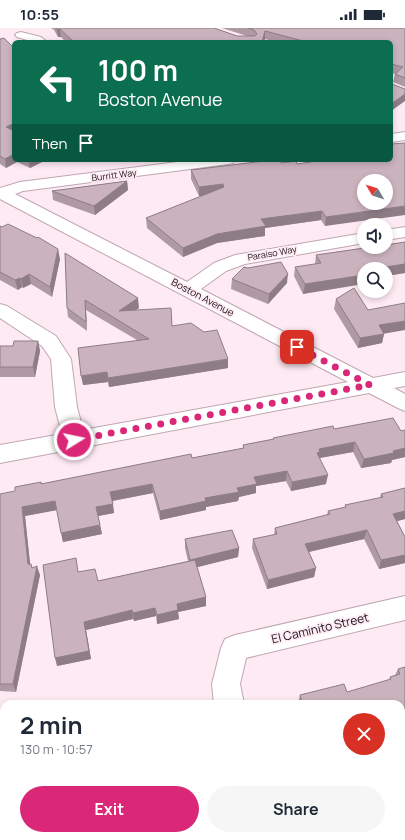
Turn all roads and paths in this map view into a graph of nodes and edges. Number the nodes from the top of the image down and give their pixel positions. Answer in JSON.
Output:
{"nodes":[{"id":1,"x":21,"y":35,"type":"dead end"},
{"id":2,"x":38,"y":40,"type":"edge"},
{"id":3,"x":405,"y":136,"type":"edge"},
{"id":4,"x":393,"y":138,"type":"edge"},
{"id":5,"x":211,"y":162,"type":"edge"},
{"id":6,"x":0,"y":194,"type":"edge"},
{"id":7,"x":405,"y":232,"type":"edge"},
{"id":8,"x":393,"y":234,"type":"edge"},
{"id":9,"x":357,"y":239,"type":"edge"},
{"id":10,"x":188,"y":290,"type":"junction"},
{"id":11,"x":0,"y":310,"type":"edge"},
{"id":12,"x":405,"y":379,"type":"edge"},
{"id":13,"x":370,"y":385,"type":"junction"},
{"id":14,"x":405,"y":403,"type":"edge"},
{"id":15,"x":74,"y":440,"type":"junction"},
{"id":16,"x":0,"y":454,"type":"edge"},
{"id":17,"x":405,"y":608,"type":"edge"},
{"id":18,"x":228,"y":700,"type":"edge"}],
"edges":[{"from":1,"to":2,"type":"street"},
{"from":3,"to":4,"type":"street"},
{"from":5,"to":6,"type":"street","name":"Burritt Way"},
{"from":6,"to":10,"type":"street","name":"Boston Avenue"},
{"from":7,"to":8,"type":"street"},
{"from":9,"to":10,"type":"street","name":"Paraiso Way"},
{"from":10,"to":13,"type":"street","name":"Boston Avenue"},
{"from":11,"to":15,"type":"street"},
{"from":12,"to":13,"type":"street"},
{"from":13,"to":14,"type":"street","name":"Boston Avenue"},
{"from":13,"to":15,"type":"street"},
{"from":15,"to":16,"type":"street"},
{"from":17,"to":18,"type":"street","name":"El Caminito Street"}]}
